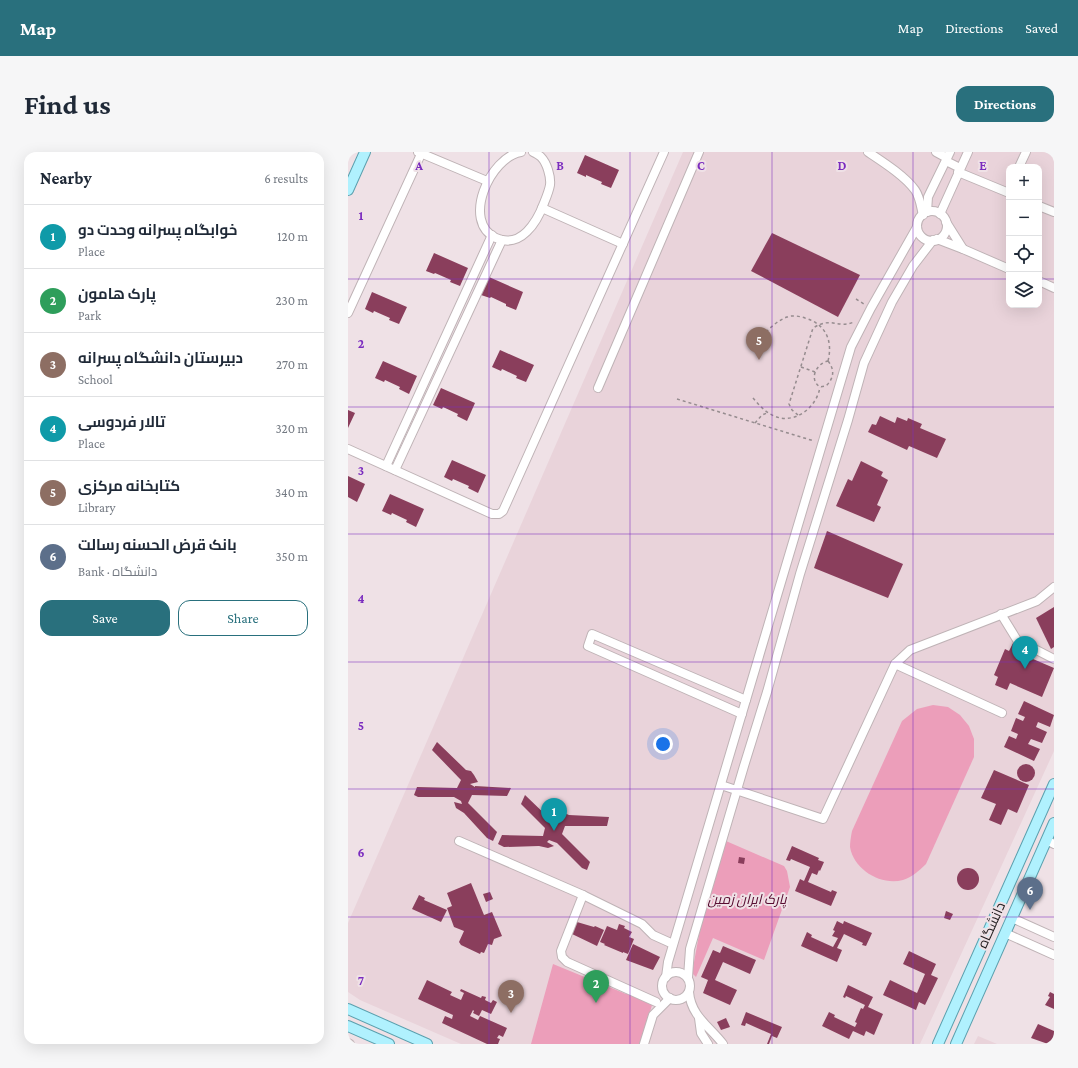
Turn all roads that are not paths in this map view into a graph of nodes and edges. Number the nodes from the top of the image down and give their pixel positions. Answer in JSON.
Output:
{"nodes":[{"id":1,"x":365,"y":152,"type":"edge"},
{"id":2,"x":521,"y":152,"type":"edge"},
{"id":3,"x":533,"y":152,"type":"edge"},
{"id":4,"x":664,"y":152,"type":"edge"},
{"id":5,"x":699,"y":152,"type":"edge"},
{"id":6,"x":868,"y":152,"type":"edge"},
{"id":7,"x":936,"y":152,"type":"edge"},
{"id":8,"x":968,"y":152,"type":"edge"},
{"id":9,"x":1026,"y":152,"type":"edge"},
{"id":10,"x":421,"y":153,"type":"edge"},
{"id":11,"x":542,"y":154,"type":"edge"},
{"id":12,"x":948,"y":157,"type":"edge"},
{"id":13,"x":1020,"y":164,"type":"edge"},
{"id":14,"x":959,"y":170,"type":"junction"},
{"id":15,"x":487,"y":181,"type":"junction"},
{"id":16,"x":348,"y":190,"type":"edge"},
{"id":17,"x":1006,"y":190,"type":"edge"},
{"id":18,"x":1042,"y":207,"type":"edge"},
{"id":19,"x":542,"y":208,"type":"junction"},
{"id":20,"x":1054,"y":212,"type":"edge"},
{"id":21,"x":925,"y":214,"type":"junction"},
{"id":22,"x":940,"y":214,"type":"junction"},
{"id":23,"x":946,"y":222,"type":"junction"},
{"id":24,"x":917,"y":227,"type":"junction"},
{"id":25,"x":492,"y":235,"type":"junction"},
{"id":26,"x":502,"y":240,"type":"junction"},
{"id":27,"x":935,"y":240,"type":"junction"},
{"id":28,"x":623,"y":244,"type":"junction"},
{"id":29,"x":963,"y":249,"type":"junction"},
{"id":30,"x":1006,"y":268,"type":"edge"},
{"id":31,"x":1042,"y":282,"type":"edge"},
{"id":32,"x":1054,"y":288,"type":"edge"},
{"id":33,"x":348,"y":313,"type":"edge"},
{"id":34,"x":598,"y":388,"type":"dead end"},
{"id":35,"x":348,"y":449,"type":"edge"},
{"id":36,"x":386,"y":466,"type":"junction"},
{"id":37,"x":395,"y":470,"type":"junction"},
{"id":38,"x":1054,"y":587,"type":"edge"},
{"id":39,"x":1001,"y":614,"type":"junction"},
{"id":40,"x":1054,"y":659,"type":"edge"},
{"id":41,"x":895,"y":664,"type":"junction"},
{"id":42,"x":685,"y":674,"type":"junction"},
{"id":43,"x":680,"y":686,"type":"junction"},
{"id":44,"x":746,"y":700,"type":"junction"},
{"id":45,"x":1002,"y":713,"type":"dead end"},
{"id":46,"x":742,"y":714,"type":"junction"},
{"id":47,"x":1054,"y":784,"type":"edge"},
{"id":48,"x":720,"y":785,"type":"junction"},
{"id":49,"x":737,"y":790,"type":"junction"},
{"id":50,"x":1054,"y":823,"type":"edge"},
{"id":51,"x":459,"y":842,"type":"dead end"},
{"id":52,"x":1050,"y":842,"type":"edge"},
{"id":53,"x":583,"y":895,"type":"junction"},
{"id":54,"x":1012,"y":918,"type":"junction"},
{"id":55,"x":1005,"y":933,"type":"junction"},
{"id":56,"x":1054,"y":937,"type":"edge"},
{"id":57,"x":673,"y":944,"type":"junction"},
{"id":58,"x":1054,"y":955,"type":"edge"},
{"id":59,"x":666,"y":977,"type":"junction"},
{"id":60,"x":688,"y":977,"type":"junction"},
{"id":61,"x":662,"y":987,"type":"junction"},
{"id":62,"x":689,"y":992,"type":"junction"},
{"id":63,"x":670,"y":998,"type":"junction"},
{"id":64,"x":958,"y":998,"type":"junction"},
{"id":65,"x":656,"y":1002,"type":"junction"},
{"id":66,"x":974,"y":1004,"type":"junction"},
{"id":67,"x":348,"y":1009,"type":"edge"},
{"id":68,"x":653,"y":1015,"type":"junction"},
{"id":69,"x":699,"y":1018,"type":"junction"},
{"id":70,"x":348,"y":1026,"type":"edge"},
{"id":71,"x":389,"y":1044,"type":"edge"},
{"id":72,"x":426,"y":1044,"type":"edge"},
{"id":73,"x":644,"y":1044,"type":"edge"},
{"id":74,"x":708,"y":1044,"type":"edge"},
{"id":75,"x":723,"y":1044,"type":"edge"},
{"id":76,"x":938,"y":1044,"type":"edge"},
{"id":77,"x":956,"y":1044,"type":"edge"}],
"edges":[{"from":1,"to":16,"type":"main road"},
{"from":2,"to":15,"type":"street"},
{"from":3,"to":11,"type":"street"},
{"from":4,"to":28,"type":"street"},
{"from":5,"to":34,"type":"street"},
{"from":6,"to":21,"type":"street"},
{"from":7,"to":12,"type":"street"},
{"from":8,"to":14,"type":"street"},
{"from":9,"to":13,"type":"street"},
{"from":10,"to":15,"type":"street"},
{"from":10,"to":33,"type":"street"},
{"from":11,"to":19,"type":"street"},
{"from":12,"to":14,"type":"street"},
{"from":12,"to":21,"type":"street"},
{"from":14,"to":17,"type":"street"},
{"from":14,"to":22,"type":"street"},
{"from":15,"to":25,"type":"street"},
{"from":18,"to":20,"type":"street"},
{"from":19,"to":26,"type":"street"},
{"from":19,"to":28,"type":"street"},
{"from":21,"to":22,"type":"street"},
{"from":21,"to":24,"type":"street"},
{"from":22,"to":23,"type":"street"},
{"from":23,"to":27,"type":"street"},
{"from":23,"to":29,"type":"street"},
{"from":24,"to":27,"type":"street"},
{"from":24,"to":44,"type":"street"},
{"from":25,"to":26,"type":"street"},
{"from":25,"to":36,"type":"street"},
{"from":26,"to":37,"type":"street"},
{"from":27,"to":29,"type":"street"},
{"from":27,"to":49,"type":"street"},
{"from":28,"to":37,"type":"street"},
{"from":29,"to":30,"type":"street"},
{"from":31,"to":32,"type":"street"},
{"from":35,"to":36,"type":"street"},
{"from":36,"to":37,"type":"street"},
{"from":38,"to":39,"type":"street"},
{"from":39,"to":40,"type":"street"},
{"from":39,"to":41,"type":"street"},
{"from":41,"to":45,"type":"street"},
{"from":41,"to":49,"type":"street"},
{"from":42,"to":43,"type":"street"},
{"from":42,"to":43,"type":"street"},
{"from":42,"to":44,"type":"street"},
{"from":43,"to":46,"type":"street"},
{"from":44,"to":46,"type":"street"},
{"from":46,"to":48,"type":"street"},
{"from":47,"to":64,"type":"main road","name":"دانشگاه"},
{"from":48,"to":49,"type":"street"},
{"from":48,"to":57,"type":"street"},
{"from":49,"to":60,"type":"street"},
{"from":50,"to":52,"type":"main road","name":"دانشگاه"},
{"from":51,"to":53,"type":"street"},
{"from":52,"to":54,"type":"main road","name":"دانشگاه"},
{"from":53,"to":57,"type":"street"},
{"from":53,"to":65,"type":"street"},
{"from":54,"to":55,"type":"main road","name":"دانشگاه"},
{"from":54,"to":56,"type":"street"},
{"from":55,"to":58,"type":"street"},
{"from":55,"to":66,"type":"main road","name":"دانشگاه"},
{"from":57,"to":59,"type":"street"},
{"from":59,"to":60,"type":"street"},
{"from":59,"to":61,"type":"street"},
{"from":60,"to":62,"type":"street"},
{"from":61,"to":63,"type":"street"},
{"from":61,"to":65,"type":"street"},
{"from":62,"to":63,"type":"street"},
{"from":62,"to":69,"type":"street"},
{"from":63,"to":68,"type":"street"},
{"from":64,"to":66,"type":"main road"},
{"from":64,"to":76,"type":"main road","name":"دانشگاه"},
{"from":65,"to":68,"type":"street"},
{"from":66,"to":77,"type":"main road","name":"دانشگاه"},
{"from":67,"to":72,"type":"main road"},
{"from":68,"to":73,"type":"street"},
{"from":69,"to":74,"type":"street"},
{"from":69,"to":75,"type":"street"},
{"from":70,"to":71,"type":"main road"}]}
